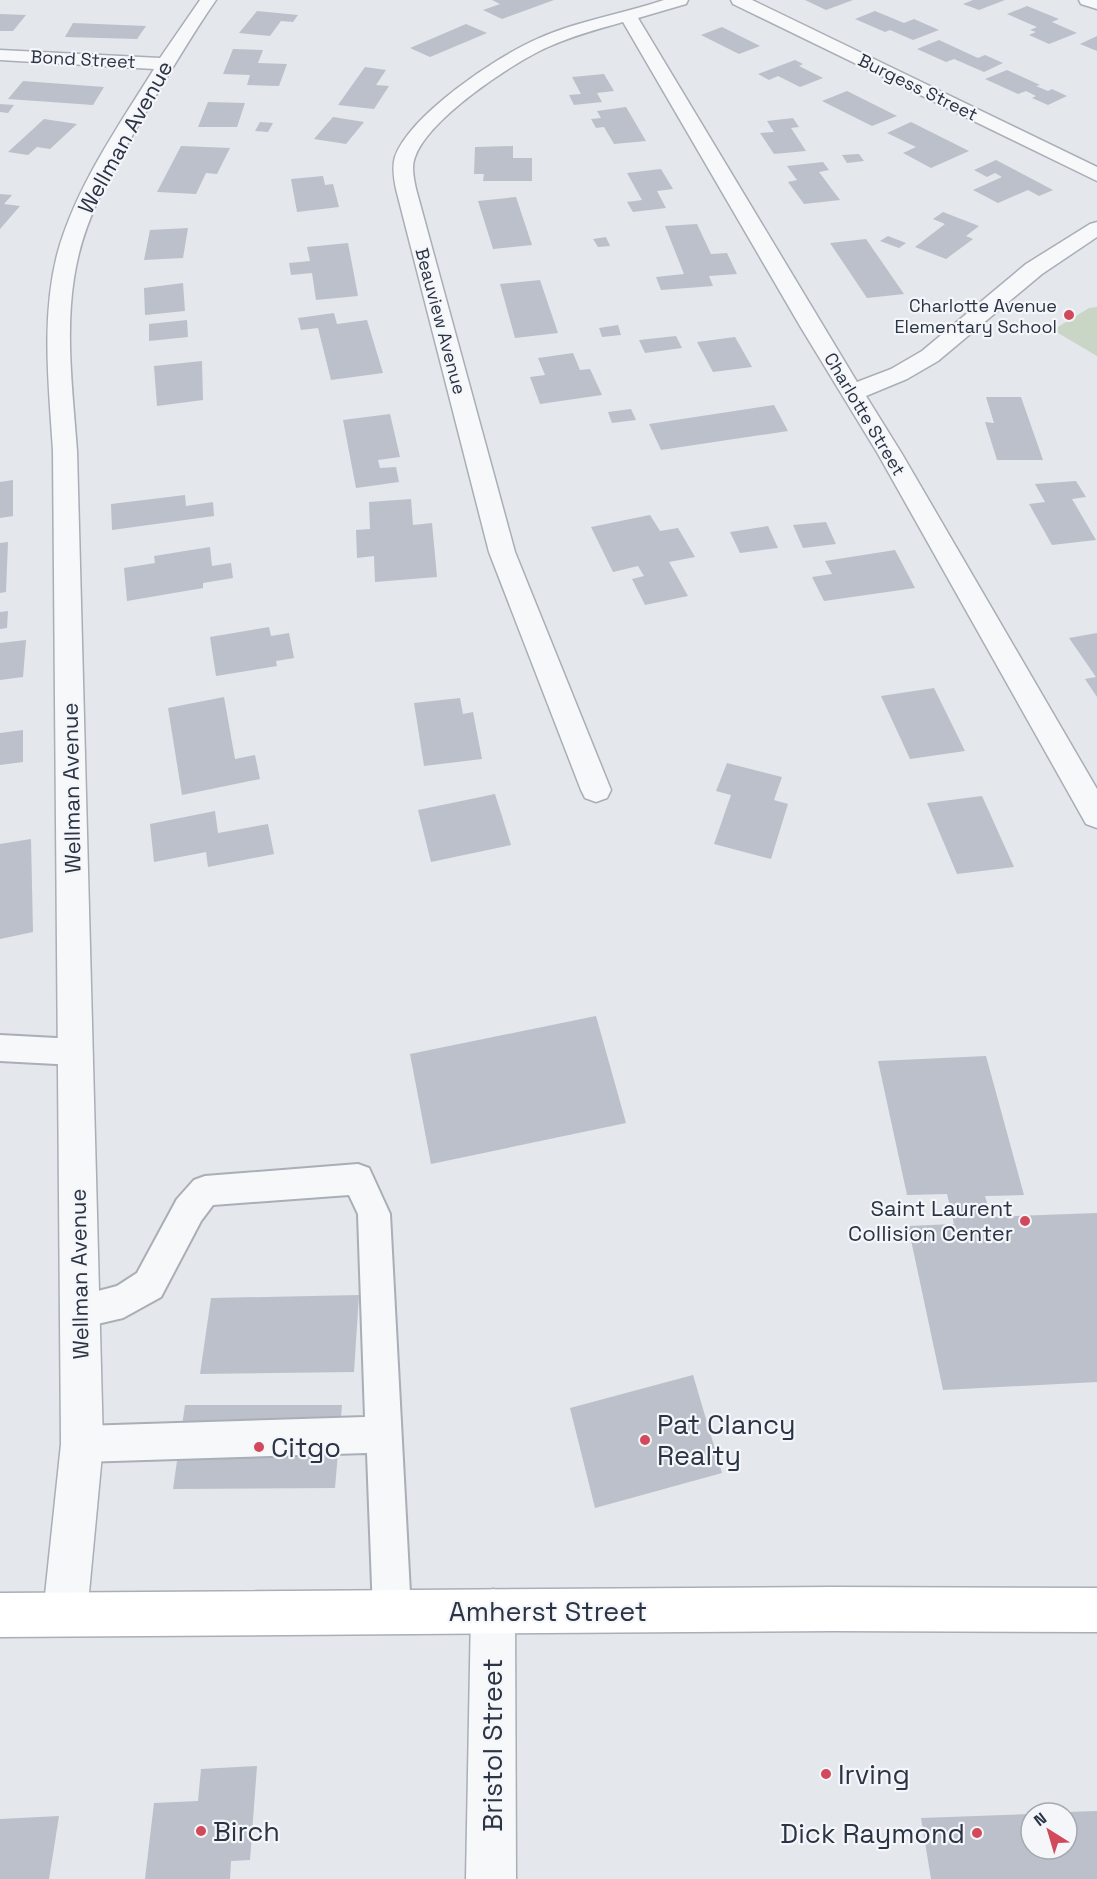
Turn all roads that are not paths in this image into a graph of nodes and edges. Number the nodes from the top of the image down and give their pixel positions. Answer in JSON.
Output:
{"nodes":[{"id":1,"x":208,"y":0,"type":"edge"},
{"id":2,"x":680,"y":0,"type":"edge"},
{"id":3,"x":739,"y":0,"type":"edge"},
{"id":4,"x":1087,"y":0,"type":"edge"},
{"id":5,"x":1097,"y":4,"type":"edge"},
{"id":6,"x":628,"y":16,"type":"junction"},
{"id":7,"x":0,"y":54,"type":"edge"},
{"id":8,"x":165,"y":64,"type":"junction"},
{"id":9,"x":1097,"y":175,"type":"edge"},
{"id":10,"x":1097,"y":228,"type":"edge"},
{"id":11,"x":854,"y":392,"type":"junction"},
{"id":12,"x":596,"y":790,"type":"dead end"},
{"id":13,"x":1097,"y":816,"type":"edge"},
{"id":14,"x":0,"y":1048,"type":"edge"},
{"id":15,"x":75,"y":1052,"type":"junction"},
{"id":16,"x":80,"y":1311,"type":"junction"},
{"id":17,"x":385,"y":1434,"type":"junction"},
{"id":18,"x":82,"y":1444,"type":"junction"},
{"id":19,"x":1097,"y":1610,"type":"edge"},
{"id":20,"x":493,"y":1611,"type":"junction"},
{"id":21,"x":392,"y":1612,"type":"junction"},
{"id":22,"x":65,"y":1614,"type":"junction"},
{"id":23,"x":0,"y":1615,"type":"edge"},
{"id":24,"x":491,"y":1879,"type":"edge"}],
"edges":[{"from":1,"to":8,"type":"street","name":"Wellman Avenue"},
{"from":2,"to":6,"type":"street","name":"Beauview Avenue"},
{"from":3,"to":9,"type":"street","name":"Burgess Street"},
{"from":4,"to":5,"type":"street"},
{"from":6,"to":11,"type":"street","name":"Charlotte Street"},
{"from":6,"to":12,"type":"street","name":"Beauview Avenue"},
{"from":7,"to":8,"type":"street","name":"Bond Street"},
{"from":8,"to":15,"type":"street","name":"Wellman Avenue"},
{"from":10,"to":11,"type":"street"},
{"from":11,"to":13,"type":"street","name":"Charlotte Street"},
{"from":14,"to":15,"type":"lane"},
{"from":15,"to":16,"type":"street","name":"Wellman Avenue"},
{"from":16,"to":17,"type":"lane"},
{"from":16,"to":18,"type":"street","name":"Wellman Avenue"},
{"from":17,"to":18,"type":"lane"},
{"from":17,"to":21,"type":"lane"},
{"from":18,"to":22,"type":"street","name":"Wellman Avenue"},
{"from":19,"to":20,"type":"main road","name":"Amherst Street"},
{"from":20,"to":21,"type":"main road","name":"Amherst Street"},
{"from":20,"to":24,"type":"street","name":"Bristol Street"},
{"from":21,"to":22,"type":"main road","name":"Amherst Street"},
{"from":22,"to":23,"type":"main road","name":"Amherst Street"}]}
